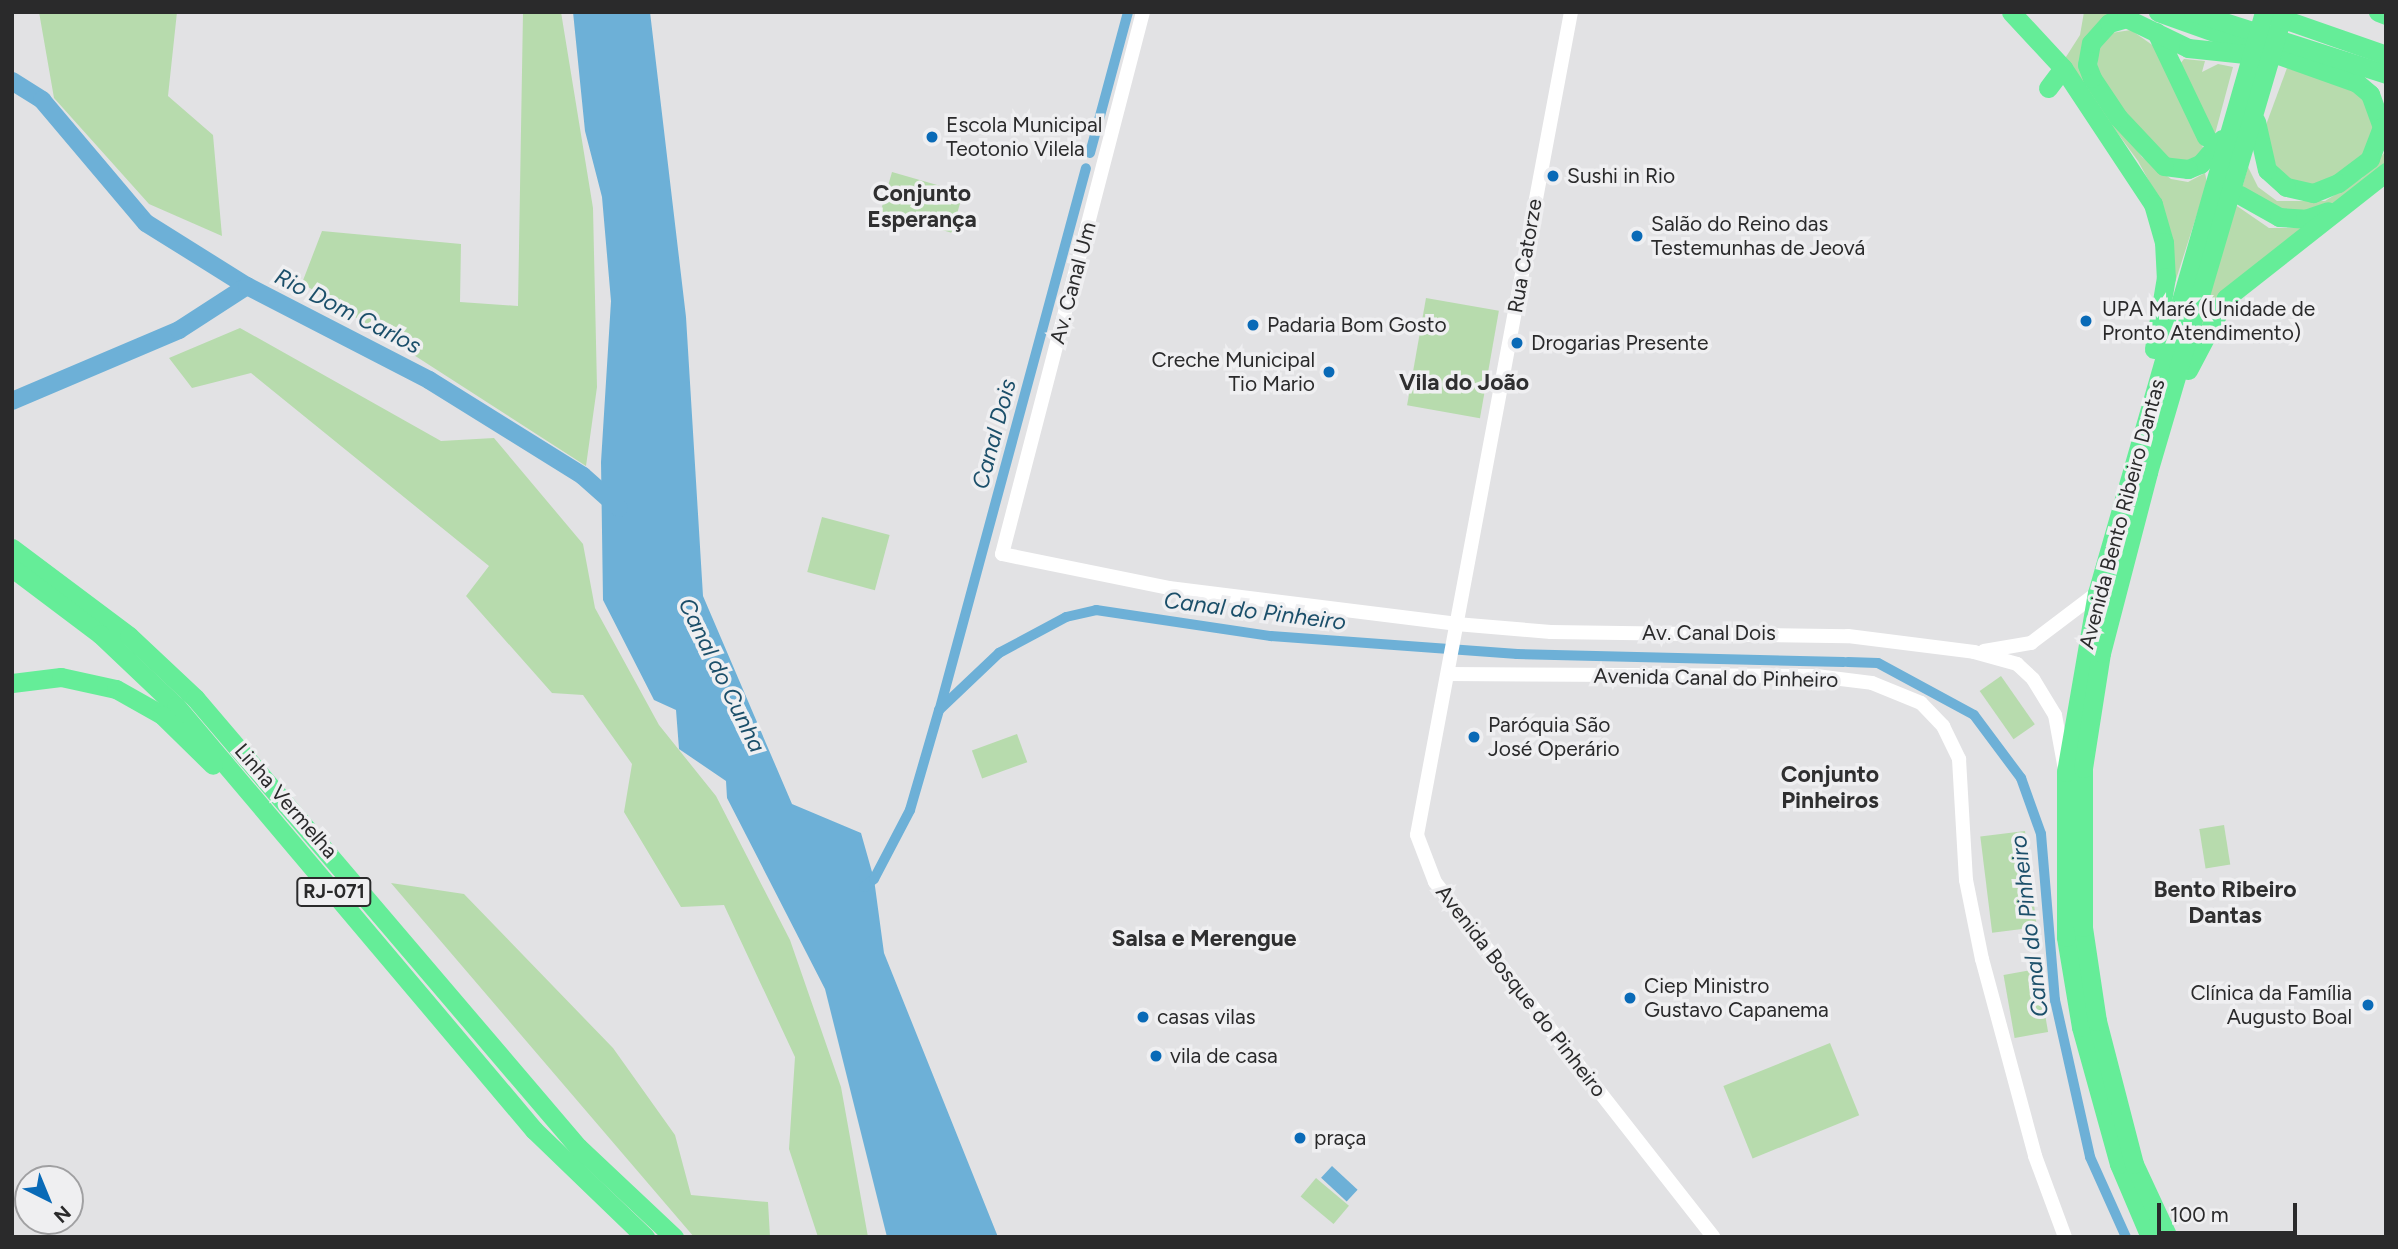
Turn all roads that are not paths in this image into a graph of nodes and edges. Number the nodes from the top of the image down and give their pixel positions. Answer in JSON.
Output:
{"nodes":[{"id":1,"x":1143,"y":12,"type":"edge"},
{"id":2,"x":1571,"y":12,"type":"edge"},
{"id":3,"x":1999,"y":12,"type":"edge"},
{"id":4,"x":2011,"y":12,"type":"edge"},
{"id":5,"x":2193,"y":12,"type":"edge"},
{"id":6,"x":2264,"y":12,"type":"edge"},
{"id":7,"x":2283,"y":12,"type":"edge"},
{"id":8,"x":2378,"y":12,"type":"edge"},
{"id":9,"x":2386,"y":15,"type":"edge"},
{"id":10,"x":2157,"y":22,"type":"edge"},
{"id":11,"x":2033,"y":33,"type":"junction"},
{"id":12,"x":2386,"y":55,"type":"edge"},
{"id":13,"x":2063,"y":68,"type":"junction"},
{"id":14,"x":2386,"y":74,"type":"edge"},
{"id":15,"x":2249,"y":82,"type":"junction"},
{"id":16,"x":2048,"y":88,"type":"dead end"},
{"id":17,"x":2256,"y":106,"type":"junction"},
{"id":18,"x":2227,"y":133,"type":"junction"},
{"id":19,"x":2206,"y":137,"type":"dead end"},
{"id":20,"x":2386,"y":172,"type":"edge"},
{"id":21,"x":2240,"y":195,"type":"dead end"},
{"id":22,"x":2336,"y":209,"type":"junction"},
{"id":23,"x":2142,"y":435,"type":"junction"},
{"id":24,"x":2148,"y":472,"type":"junction"},
{"id":25,"x":12,"y":548,"type":"edge"},
{"id":26,"x":12,"y":568,"type":"edge"},
{"id":27,"x":2097,"y":593,"type":"junction"},
{"id":28,"x":1456,"y":624,"type":"junction"},
{"id":29,"x":1453,"y":647,"type":"joint"},
{"id":30,"x":1975,"y":652,"type":"junction"},
{"id":31,"x":1448,"y":674,"type":"junction"},
{"id":32,"x":12,"y":683,"type":"edge"},
{"id":33,"x":2066,"y":772,"type":"junction"},
{"id":34,"x":303,"y":854,"type":"junction"},
{"id":35,"x":645,"y":1237,"type":"edge"},
{"id":36,"x":674,"y":1237,"type":"edge"},
{"id":37,"x":1713,"y":1237,"type":"edge"},
{"id":38,"x":2065,"y":1237,"type":"edge"},
{"id":39,"x":2150,"y":1237,"type":"edge"},
{"id":40,"x":2168,"y":1237,"type":"edge"}],
"edges":[{"from":1,"to":28,"type":"street","name":"Av. Canal Um"},
{"from":2,"to":28,"type":"street","name":"Rua Catorze"},
{"from":3,"to":11,"type":"highway"},
{"from":4,"to":11,"type":"highway"},
{"from":5,"to":14,"type":"highway"},
{"from":6,"to":12,"type":"highway"},
{"from":6,"to":15,"type":"highway"},
{"from":7,"to":15,"type":"highway"},
{"from":8,"to":9,"type":"highway"},
{"from":10,"to":17,"type":"highway"},
{"from":10,"to":18,"type":"highway"},
{"from":10,"to":19,"type":"highway"},
{"from":11,"to":13,"type":"highway"},
{"from":13,"to":16,"type":"highway"},
{"from":13,"to":23,"type":"highway"},
{"from":15,"to":17,"type":"highway","name":"Avenida Bento Ribeiro Dantas"},
{"from":15,"to":18,"type":"highway","name":"Avenida Bento Ribeiro Dantas"},
{"from":17,"to":24,"type":"highway","name":"Avenida Bento Ribeiro Dantas"},
{"from":18,"to":23,"type":"highway","name":"Avenida Bento Ribeiro Dantas"},
{"from":20,"to":22,"type":"highway"},
{"from":21,"to":22,"type":"highway"},
{"from":22,"to":24,"type":"highway"},
{"from":23,"to":27,"type":"highway","name":"Avenida Bento Ribeiro Dantas"},
{"from":24,"to":40,"type":"highway","name":"Avenida Bento Ribeiro Dantas"},
{"from":25,"to":36,"type":"highway","name":"Linha Vermelha","number":"RJ-071"},
{"from":26,"to":34,"type":"highway","name":"Linha Vermelha","number":"RJ-071"},
{"from":27,"to":30,"type":"street"},
{"from":27,"to":33,"type":"highway","name":"Avenida Bento Ribeiro Dantas"},
{"from":28,"to":29,"type":"street","name":"Rua Catorze"},
{"from":28,"to":30,"type":"street","name":"Av. Canal Dois"},
{"from":29,"to":31,"type":"street","name":"Avenida Bosque do Pinheiro"},
{"from":30,"to":33,"type":"street"},
{"from":31,"to":37,"type":"street","name":"Avenida Bosque do Pinheiro"},
{"from":31,"to":38,"type":"street","name":"Avenida Canal do Pinheiro"},
{"from":32,"to":34,"type":"highway"},
{"from":33,"to":39,"type":"highway","name":"Avenida Bento Ribeiro Dantas"},
{"from":34,"to":35,"type":"highway","name":"Linha Vermelha","number":"RJ-071"}]}
